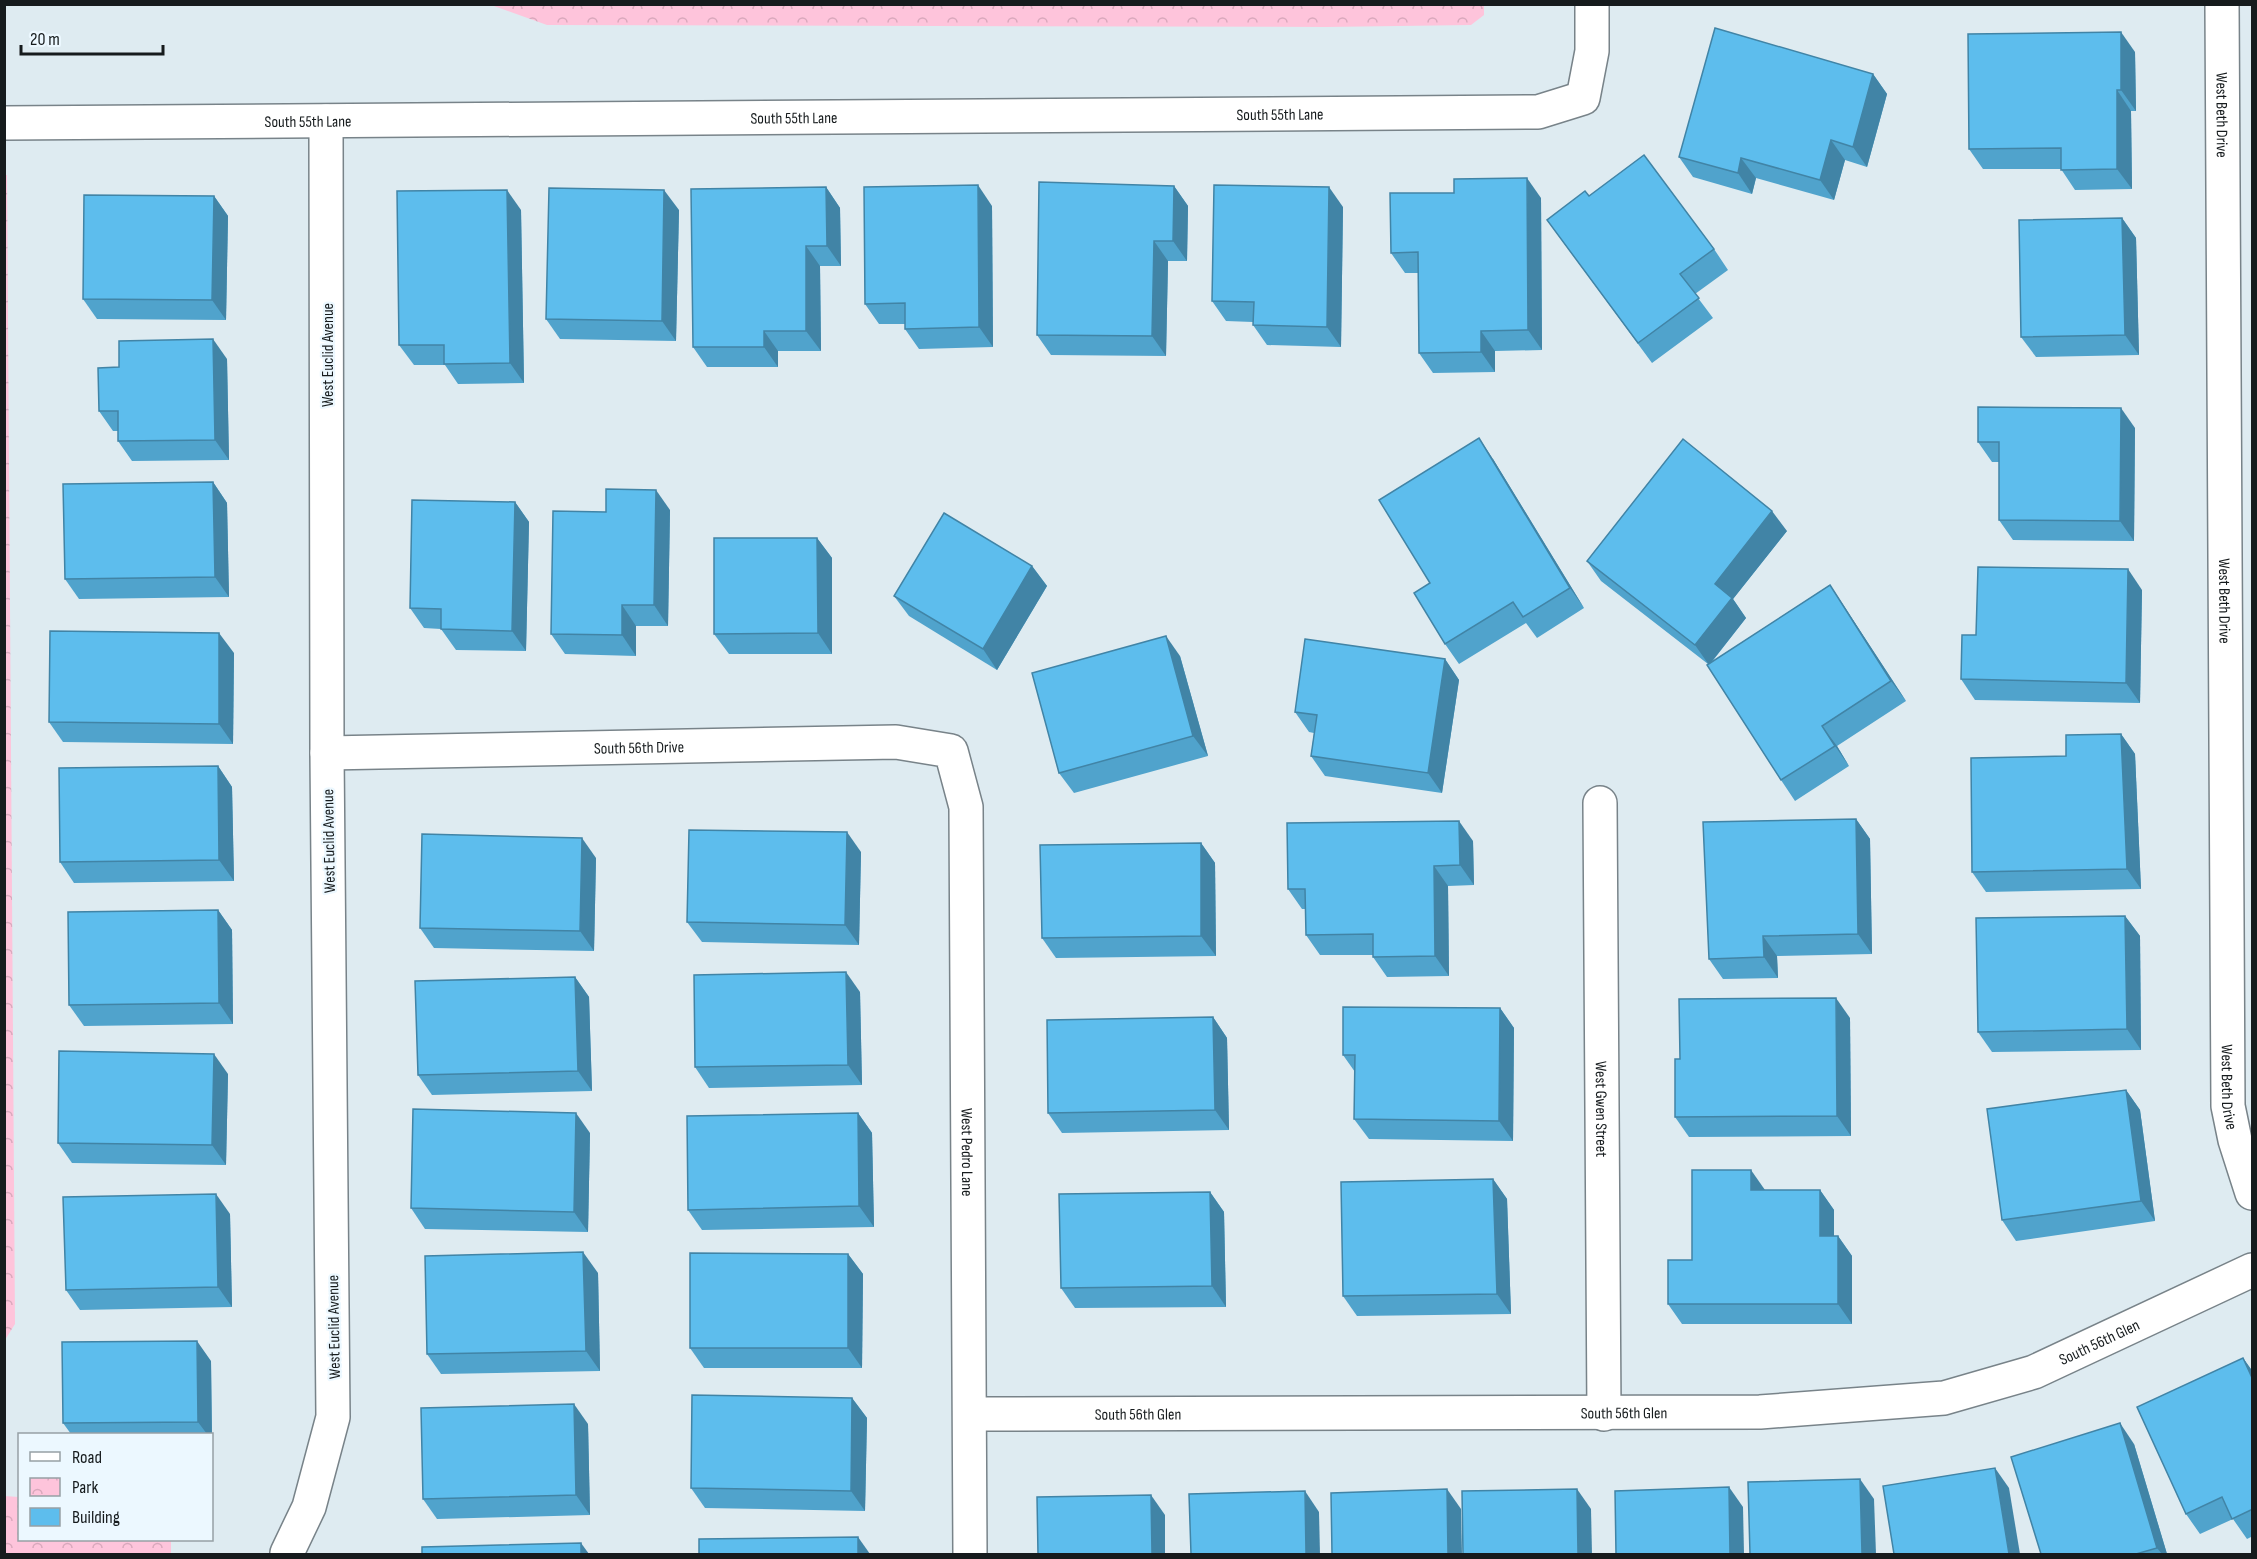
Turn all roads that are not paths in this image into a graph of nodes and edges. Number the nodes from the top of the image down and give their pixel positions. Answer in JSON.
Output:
{"nodes":[{"id":1,"x":1592,"y":4,"type":"edge"},
{"id":2,"x":2222,"y":4,"type":"edge"},
{"id":3,"x":326,"y":120,"type":"junction"},
{"id":4,"x":4,"y":123,"type":"edge"},
{"id":5,"x":2239,"y":433,"type":"edge"},
{"id":6,"x":951,"y":751,"type":"joint"},
{"id":7,"x":327,"y":753,"type":"junction"},
{"id":8,"x":1600,"y":803,"type":"dead end"},
{"id":9,"x":2253,"y":1193,"type":"edge"},
{"id":10,"x":2253,"y":1270,"type":"edge"},
{"id":11,"x":970,"y":1414,"type":"junction"},
{"id":12,"x":1604,"y":1414,"type":"junction"},
{"id":13,"x":287,"y":1553,"type":"dead end"},
{"id":14,"x":970,"y":1554,"type":"edge"}],
"edges":[{"from":1,"to":3,"type":"street","name":"South 55th Lane"},
{"from":2,"to":5,"type":"street","name":"West Beth Drive"},
{"from":3,"to":4,"type":"street","name":"South 55th Lane"},
{"from":3,"to":7,"type":"street","name":"West Euclid Avenue"},
{"from":5,"to":9,"type":"street","name":"West Beth Drive"},
{"from":6,"to":7,"type":"street","name":"South 56th Drive"},
{"from":6,"to":11,"type":"street","name":"West Pedro Lane"},
{"from":7,"to":13,"type":"street","name":"West Euclid Avenue"},
{"from":8,"to":12,"type":"street","name":"West Gwen Street"},
{"from":10,"to":12,"type":"street","name":"South 56th Glen"},
{"from":11,"to":12,"type":"street","name":"South 56th Glen"},
{"from":11,"to":14,"type":"street","name":"West Pedro Lane"}]}
